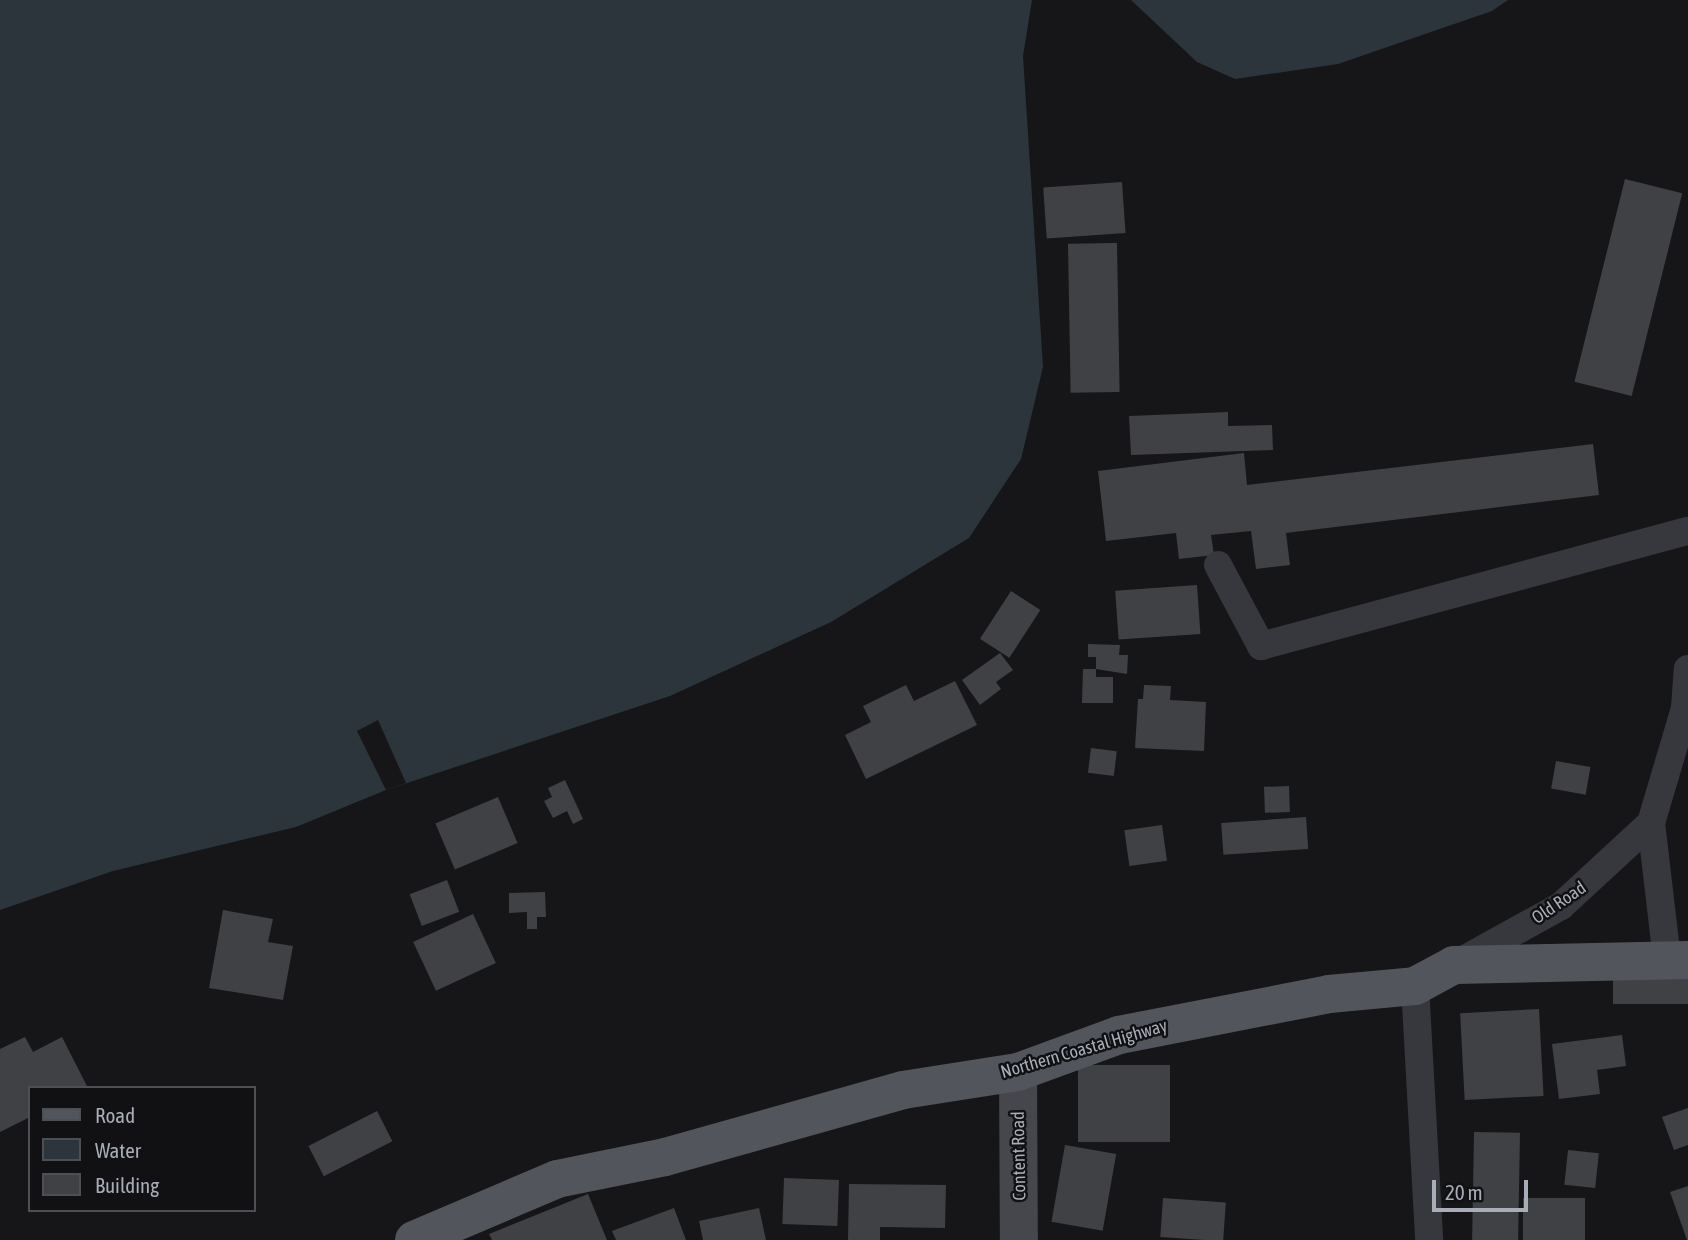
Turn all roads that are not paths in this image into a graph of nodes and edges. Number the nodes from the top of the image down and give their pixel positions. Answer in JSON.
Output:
{"nodes":[{"id":1,"x":1688,"y":531,"type":"edge"},
{"id":2,"x":1218,"y":565,"type":"dead end"},
{"id":3,"x":1688,"y":669,"type":"edge"},
{"id":4,"x":1651,"y":823,"type":"junction"},
{"id":5,"x":1677,"y":959,"type":"edge"},
{"id":6,"x":1454,"y":965,"type":"junction"},
{"id":7,"x":1415,"y":986,"type":"junction"},
{"id":8,"x":1018,"y":1072,"type":"junction"},
{"id":9,"x":414,"y":1240,"type":"edge"},
{"id":10,"x":1019,"y":1240,"type":"edge"},
{"id":11,"x":1429,"y":1240,"type":"edge"}],
"edges":[{"from":1,"to":2,"type":"street"},
{"from":3,"to":4,"type":"street"},
{"from":4,"to":5,"type":"street"},
{"from":4,"to":6,"type":"street","name":"Old Road"},
{"from":5,"to":6,"type":"main road","name":"Northern Coastal Highway"},
{"from":6,"to":7,"type":"main road","name":"Northern Coastal Highway"},
{"from":7,"to":8,"type":"main road","name":"Northern Coastal Highway"},
{"from":7,"to":11,"type":"street"},
{"from":8,"to":9,"type":"main road","name":"Northern Coastal Highway"},
{"from":8,"to":10,"type":"street","name":"Content Road"}]}
